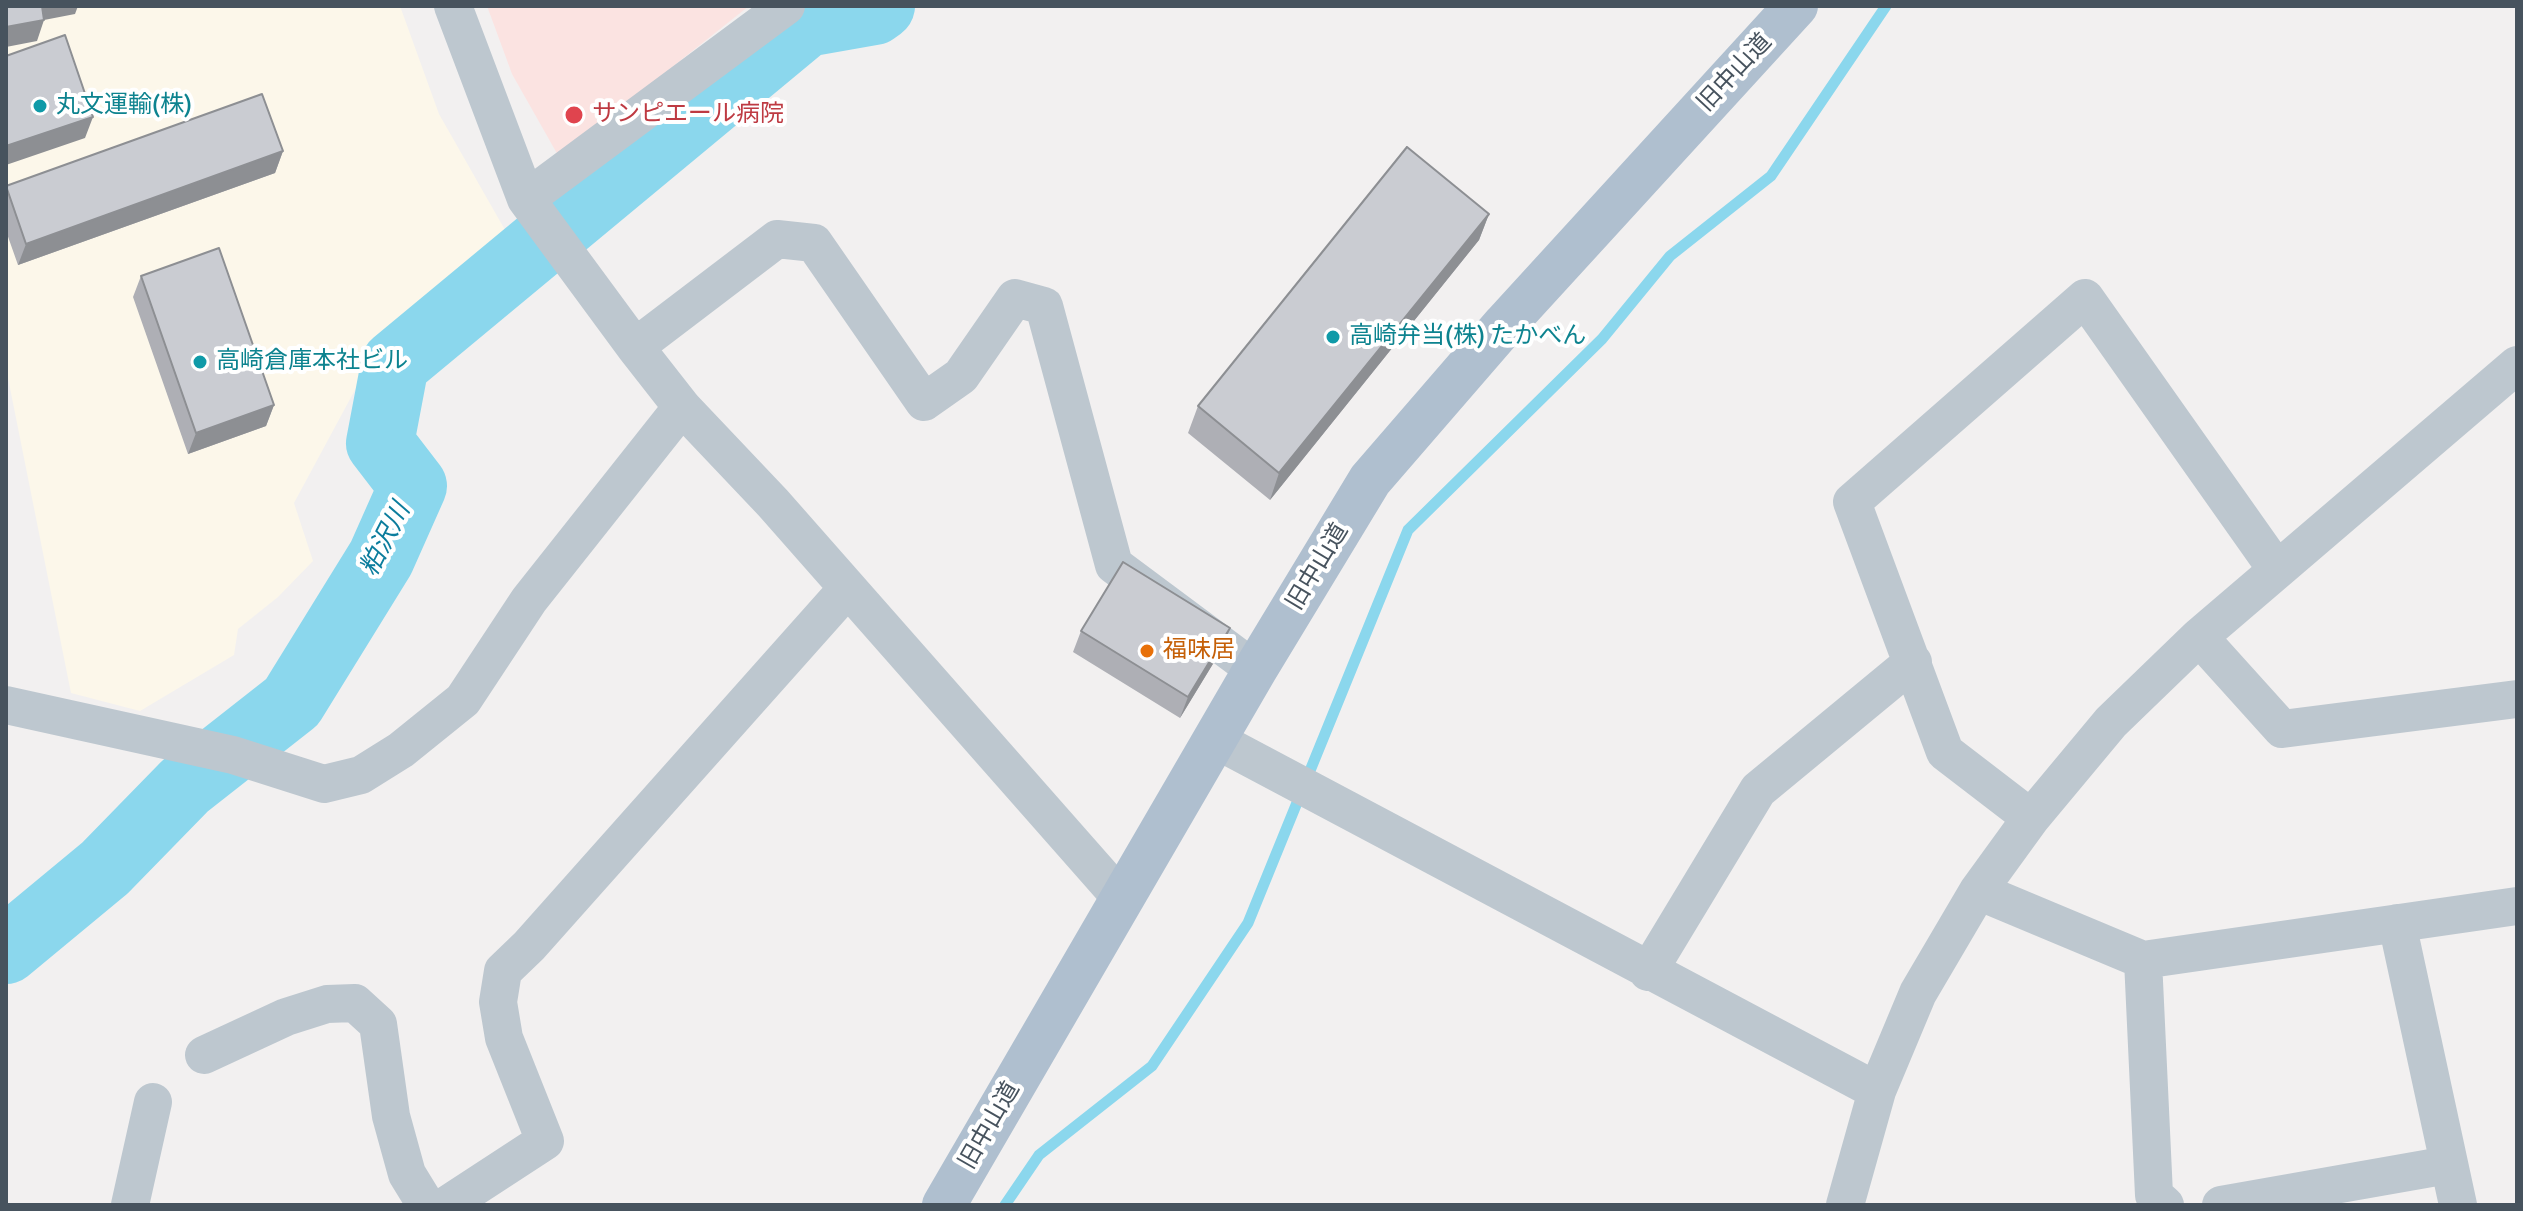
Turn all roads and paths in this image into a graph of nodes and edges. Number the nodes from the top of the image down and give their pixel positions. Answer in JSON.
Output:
{"nodes":[{"id":1,"x":453,"y":6,"type":"edge"},
{"id":2,"x":786,"y":6,"type":"edge"},
{"id":3,"x":1796,"y":6,"type":"edge"},
{"id":4,"x":533,"y":210,"type":"junction"},
{"id":5,"x":635,"y":347,"type":"junction"},
{"id":6,"x":2512,"y":380,"type":"edge"},
{"id":7,"x":682,"y":407,"type":"junction"},
{"id":8,"x":2277,"y":570,"type":"junction"},
{"id":9,"x":847,"y":589,"type":"junction"},
{"id":10,"x":2199,"y":637,"type":"junction"},
{"id":11,"x":1913,"y":662,"type":"junction"},
{"id":12,"x":1255,"y":670,"type":"junction"},
{"id":13,"x":2517,"y":699,"type":"edge"},
{"id":14,"x":6,"y":705,"type":"edge"},
{"id":15,"x":1216,"y":740,"type":"junction"},
{"id":16,"x":2031,"y":818,"type":"junction"},
{"id":17,"x":1978,"y":891,"type":"junction"},
{"id":18,"x":1121,"y":898,"type":"junction"},
{"id":19,"x":2517,"y":906,"type":"edge"},
{"id":20,"x":2397,"y":923,"type":"junction"},
{"id":21,"x":2143,"y":960,"type":"junction"},
{"id":22,"x":1648,"y":972,"type":"junction"},
{"id":23,"x":204,"y":1055,"type":"dead end"},
{"id":24,"x":1877,"y":1091,"type":"junction"},
{"id":25,"x":153,"y":1102,"type":"dead end"},
{"id":26,"x":2448,"y":1165,"type":"junction"},
{"id":27,"x":130,"y":1205,"type":"edge"},
{"id":28,"x":426,"y":1205,"type":"edge"},
{"id":29,"x":447,"y":1205,"type":"edge"},
{"id":30,"x":944,"y":1205,"type":"edge"},
{"id":31,"x":1845,"y":1205,"type":"edge"},
{"id":32,"x":2165,"y":1205,"type":"edge"},
{"id":33,"x":2221,"y":1205,"type":"edge"},
{"id":34,"x":2458,"y":1205,"type":"edge"}],
"edges":[{"from":1,"to":4,"type":"street"},
{"from":2,"to":4,"type":"street"},
{"from":3,"to":12,"type":"main road","name":"旧中山道"},
{"from":4,"to":5,"type":"street"},
{"from":5,"to":7,"type":"street"},
{"from":5,"to":12,"type":"street"},
{"from":6,"to":8,"type":"street"},
{"from":7,"to":9,"type":"street"},
{"from":7,"to":14,"type":"street"},
{"from":8,"to":10,"type":"street"},
{"from":8,"to":11,"type":"street"},
{"from":9,"to":18,"type":"street"},
{"from":9,"to":29,"type":"street"},
{"from":10,"to":13,"type":"street"},
{"from":10,"to":16,"type":"street"},
{"from":11,"to":16,"type":"street"},
{"from":11,"to":22,"type":"street"},
{"from":12,"to":15,"type":"main road","name":"旧中山道"},
{"from":15,"to":18,"type":"main road","name":"旧中山道"},
{"from":15,"to":22,"type":"street"},
{"from":16,"to":17,"type":"street"},
{"from":17,"to":21,"type":"street"},
{"from":17,"to":24,"type":"street"},
{"from":18,"to":30,"type":"main road","name":"旧中山道"},
{"from":19,"to":20,"type":"street"},
{"from":20,"to":21,"type":"street"},
{"from":20,"to":26,"type":"street"},
{"from":21,"to":32,"type":"street"},
{"from":22,"to":24,"type":"street"},
{"from":23,"to":28,"type":"street"},
{"from":24,"to":31,"type":"street"},
{"from":25,"to":27,"type":"street"},
{"from":26,"to":33,"type":"street"},
{"from":26,"to":34,"type":"street"}]}
